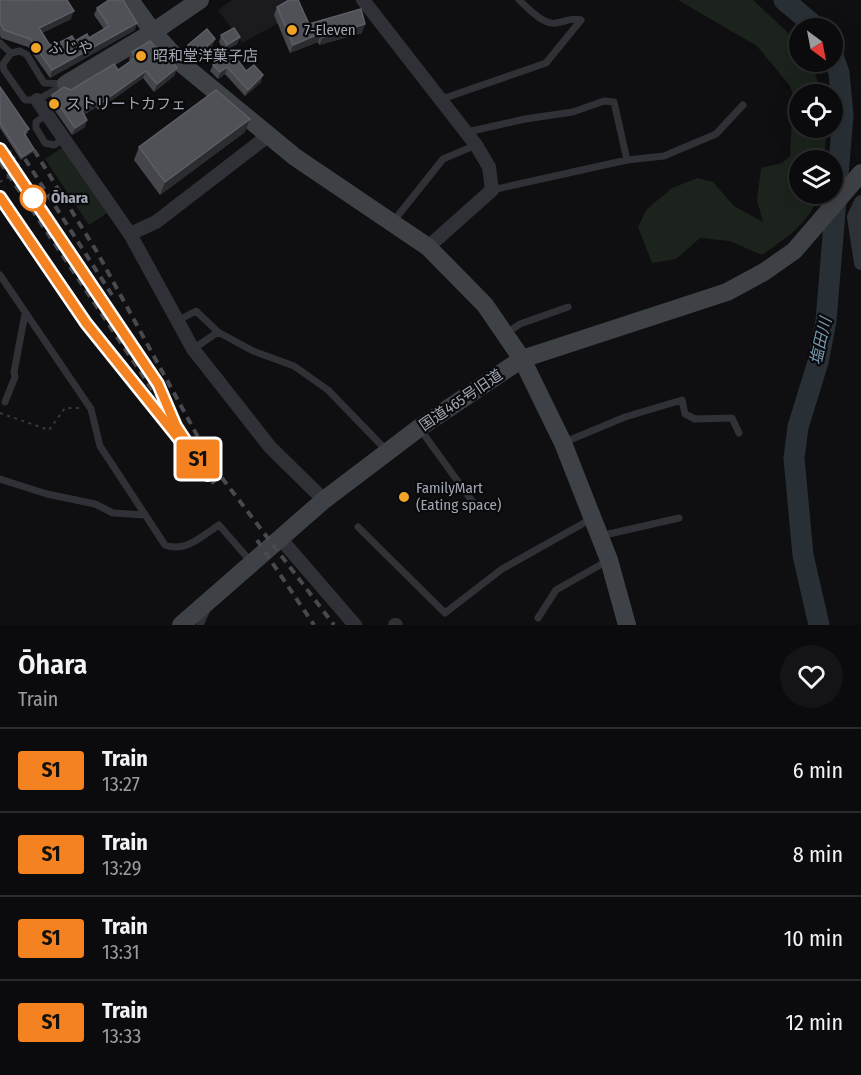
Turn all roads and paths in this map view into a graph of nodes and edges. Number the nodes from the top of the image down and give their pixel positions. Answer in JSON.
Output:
{"nodes":[{"id":1,"x":130,"y":0,"type":"edge"},
{"id":2,"x":200,"y":0,"type":"edge"},
{"id":3,"x":363,"y":0,"type":"edge"},
{"id":4,"x":519,"y":0,"type":"edge"},
{"id":5,"x":153,"y":32,"type":"junction"},
{"id":6,"x":0,"y":43,"type":"edge"},
{"id":7,"x":11,"y":53,"type":"junction"},
{"id":8,"x":44,"y":83,"type":"junction"},
{"id":9,"x":66,"y":84,"type":"junction"},
{"id":10,"x":39,"y":99,"type":"junction"},
{"id":11,"x":442,"y":99,"type":"junction"},
{"id":12,"x":742,"y":105,"type":"dead end"},
{"id":13,"x":466,"y":132,"type":"junction"},
{"id":14,"x":268,"y":135,"type":"junction"},
{"id":15,"x":476,"y":145,"type":"junction"},
{"id":16,"x":9,"y":149,"type":"dead end"},
{"id":17,"x":627,"y":160,"type":"junction"},
{"id":18,"x":861,"y":173,"type":"edge"},
{"id":19,"x":0,"y":182,"type":"edge"},
{"id":20,"x":492,"y":190,"type":"junction"},
{"id":21,"x":861,"y":201,"type":"edge"},
{"id":22,"x":392,"y":223,"type":"junction"},
{"id":23,"x":130,"y":234,"type":"junction"},
{"id":24,"x":428,"y":248,"type":"junction"},
{"id":25,"x":861,"y":263,"type":"edge"},
{"id":26,"x":0,"y":275,"type":"edge"},
{"id":27,"x":568,"y":307,"type":"dead end"},
{"id":28,"x":25,"y":314,"type":"junction"},
{"id":29,"x":176,"y":321,"type":"junction"},
{"id":30,"x":218,"y":332,"type":"junction"},
{"id":31,"x":505,"y":334,"type":"junction"},
{"id":32,"x":193,"y":350,"type":"junction"},
{"id":33,"x":522,"y":359,"type":"junction"},
{"id":34,"x":5,"y":402,"type":"dead end"},
{"id":35,"x":91,"y":409,"type":"junction"},
{"id":36,"x":0,"y":413,"type":"edge"},
{"id":37,"x":419,"y":428,"type":"junction"},
{"id":38,"x":739,"y":433,"type":"dead end"},
{"id":39,"x":563,"y":443,"type":"junction"},
{"id":40,"x":387,"y":451,"type":"junction"},
{"id":41,"x":0,"y":479,"type":"edge"},
{"id":42,"x":324,"y":500,"type":"junction"},
{"id":43,"x":475,"y":505,"type":"dead end"},
{"id":44,"x":145,"y":515,"type":"junction"},
{"id":45,"x":593,"y":518,"type":"junction"},
{"id":46,"x":679,"y":518,"type":"dead end"},
{"id":47,"x":358,"y":527,"type":"dead end"},
{"id":48,"x":600,"y":536,"type":"junction"},
{"id":49,"x":280,"y":538,"type":"junction"},
{"id":50,"x":246,"y":556,"type":"dead end"},
{"id":51,"x":609,"y":560,"type":"junction"},
{"id":52,"x":211,"y":599,"type":"junction"},
{"id":53,"x":537,"y":618,"type":"dead end"},
{"id":54,"x":182,"y":625,"type":"edge"},
{"id":55,"x":200,"y":625,"type":"edge"},
{"id":56,"x":355,"y":625,"type":"edge"},
{"id":57,"x":627,"y":625,"type":"edge"}],
"edges":[{"from":1,"to":5,"type":"street"},
{"from":2,"to":5,"type":"street"},
{"from":3,"to":11,"type":"street"},
{"from":4,"to":11,"type":"lane"},
{"from":5,"to":9,"type":"street"},
{"from":5,"to":14,"type":"street"},
{"from":6,"to":7,"type":"lane"},
{"from":7,"to":8,"type":"lane"},
{"from":7,"to":10,"type":"lane"},
{"from":8,"to":9,"type":"lane"},
{"from":8,"to":10,"type":"lane"},
{"from":9,"to":10,"type":"lane"},
{"from":10,"to":23,"type":"street"},
{"from":11,"to":13,"type":"street"},
{"from":12,"to":17,"type":"lane"},
{"from":13,"to":15,"type":"street"},
{"from":13,"to":17,"type":"lane"},
{"from":14,"to":22,"type":"street"},
{"from":14,"to":23,"type":"street"},
{"from":15,"to":20,"type":"street"},
{"from":15,"to":22,"type":"lane"},
{"from":16,"to":19,"type":"path"},
{"from":17,"to":20,"type":"lane"},
{"from":18,"to":33,"type":"street","name":"国道465号旧道"},
{"from":20,"to":24,"type":"street"},
{"from":21,"to":25,"type":"street"},
{"from":22,"to":24,"type":"street"},
{"from":23,"to":29,"type":"street"},
{"from":24,"to":31,"type":"street"},
{"from":26,"to":28,"type":"lane"},
{"from":27,"to":31,"type":"lane"},
{"from":28,"to":34,"type":"lane"},
{"from":28,"to":35,"type":"lane"},
{"from":29,"to":30,"type":"lane"},
{"from":29,"to":32,"type":"street"},
{"from":30,"to":32,"type":"lane"},
{"from":30,"to":40,"type":"lane"},
{"from":31,"to":33,"type":"street"},
{"from":32,"to":42,"type":"street"},
{"from":33,"to":37,"type":"street","name":"国道465号旧道"},
{"from":33,"to":39,"type":"street"},
{"from":35,"to":36,"type":"path"},
{"from":35,"to":44,"type":"lane"},
{"from":37,"to":40,"type":"street","name":"国道465号旧道"},
{"from":37,"to":43,"type":"lane"},
{"from":38,"to":39,"type":"lane"},
{"from":39,"to":45,"type":"street"},
{"from":40,"to":42,"type":"street","name":"国道465号旧道"},
{"from":41,"to":44,"type":"lane"},
{"from":42,"to":49,"type":"street","name":"国道465号旧道"},
{"from":44,"to":50,"type":"lane"},
{"from":45,"to":47,"type":"lane"},
{"from":45,"to":48,"type":"street"},
{"from":46,"to":48,"type":"lane"},
{"from":48,"to":51,"type":"street"},
{"from":49,"to":52,"type":"street","name":"国道465号旧道"},
{"from":49,"to":56,"type":"street"},
{"from":51,"to":53,"type":"lane"},
{"from":51,"to":57,"type":"street"},
{"from":52,"to":54,"type":"street","name":"国道465号旧道"},
{"from":52,"to":55,"type":"lane"}]}
